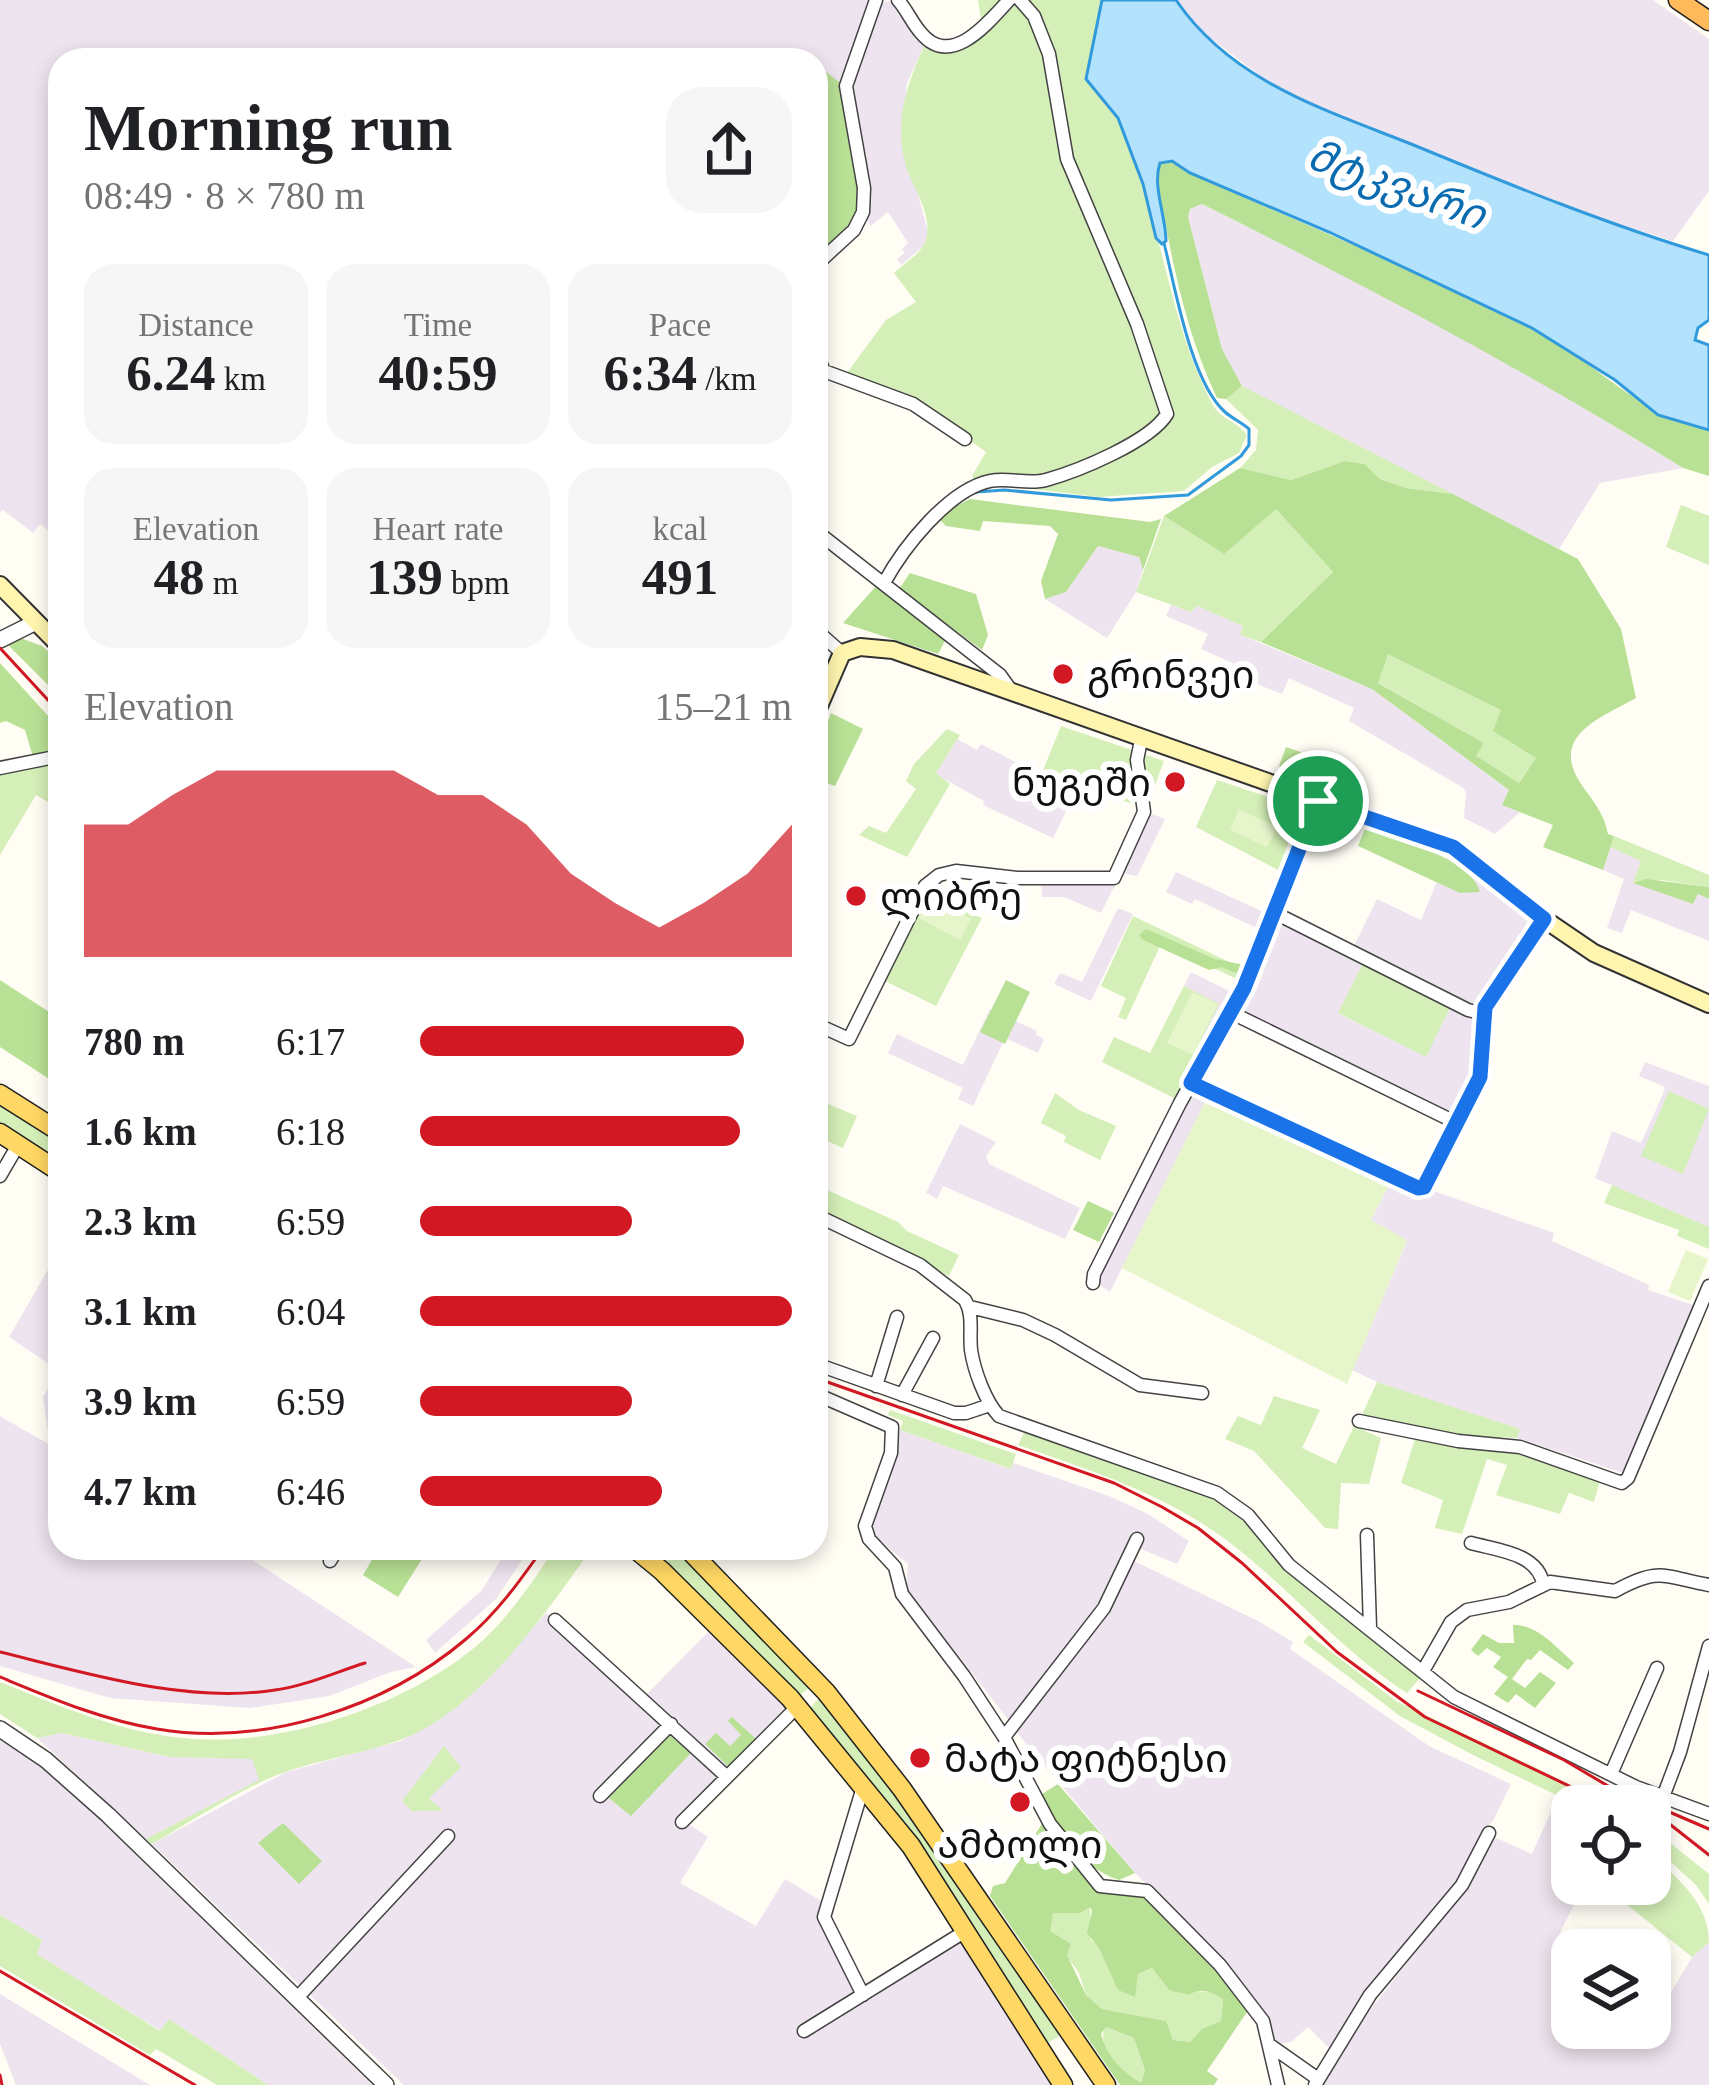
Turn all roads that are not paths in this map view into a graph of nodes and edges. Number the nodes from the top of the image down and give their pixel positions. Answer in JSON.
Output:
{"nodes":[{"id":1,"x":876,"y":0,"type":"edge"},
{"id":2,"x":898,"y":0,"type":"edge"},
{"id":3,"x":1009,"y":0,"type":"edge"},
{"id":4,"x":1020,"y":0,"type":"edge"},
{"id":5,"x":1678,"y":0,"type":"edge"},
{"id":6,"x":1709,"y":21,"type":"edge"},
{"id":7,"x":828,"y":254,"type":"edge"},
{"id":8,"x":828,"y":377,"type":"edge"},
{"id":9,"x":965,"y":439,"type":"dead end"},
{"id":10,"x":828,"y":539,"type":"edge"},
{"id":11,"x":884,"y":583,"type":"junction"},
{"id":12,"x":0,"y":585,"type":"edge"},
{"id":13,"x":34,"y":623,"type":"junction"},
{"id":14,"x":949,"y":633,"type":"junction"},
{"id":15,"x":48,"y":635,"type":"edge"},
{"id":16,"x":0,"y":640,"type":"edge"},
{"id":17,"x":828,"y":641,"type":"edge"},
{"id":18,"x":842,"y":653,"type":"junction"},
{"id":19,"x":932,"y":664,"type":"junction"},
{"id":20,"x":828,"y":685,"type":"edge"},
{"id":21,"x":1014,"y":694,"type":"junction"},
{"id":22,"x":1142,"y":740,"type":"junction"},
{"id":23,"x":48,"y":759,"type":"edge"},
{"id":24,"x":0,"y":768,"type":"edge"},
{"id":25,"x":1318,"y":801,"type":"junction"},
{"id":26,"x":1275,"y":913,"type":"junction"},
{"id":27,"x":1544,"y":919,"type":"junction"},
{"id":28,"x":1709,"y":1004,"type":"edge"},
{"id":29,"x":1230,"y":1012,"type":"junction"},
{"id":30,"x":1484,"y":1014,"type":"junction"},
{"id":31,"x":828,"y":1029,"type":"edge"},
{"id":32,"x":1191,"y":1083,"type":"junction"},
{"id":33,"x":0,"y":1094,"type":"edge"},
{"id":34,"x":1457,"y":1123,"type":"junction"},
{"id":35,"x":48,"y":1124,"type":"edge"},
{"id":36,"x":0,"y":1133,"type":"edge"},
{"id":37,"x":18,"y":1145,"type":"junction"},
{"id":38,"x":48,"y":1164,"type":"edge"},
{"id":39,"x":0,"y":1177,"type":"edge"},
{"id":40,"x":828,"y":1221,"type":"edge"},
{"id":41,"x":1093,"y":1283,"type":"dead end"},
{"id":42,"x":1709,"y":1286,"type":"edge"},
{"id":43,"x":970,"y":1307,"type":"junction"},
{"id":44,"x":897,"y":1318,"type":"dead end"},
{"id":45,"x":933,"y":1338,"type":"dead end"},
{"id":46,"x":828,"y":1368,"type":"edge"},
{"id":47,"x":876,"y":1386,"type":"junction"},
{"id":48,"x":1202,"y":1393,"type":"dead end"},
{"id":49,"x":902,"y":1395,"type":"junction"},
{"id":50,"x":828,"y":1399,"type":"edge"},
{"id":51,"x":990,"y":1405,"type":"junction"},
{"id":52,"x":1359,"y":1421,"type":"dead end"},
{"id":53,"x":1367,"y":1535,"type":"dead end"},
{"id":54,"x":1137,"y":1539,"type":"dead end"},
{"id":55,"x":1471,"y":1543,"type":"dead end"},
{"id":56,"x":649,"y":1560,"type":"edge"},
{"id":57,"x":699,"y":1560,"type":"edge"},
{"id":58,"x":1543,"y":1584,"type":"junction"},
{"id":59,"x":1709,"y":1585,"type":"edge"},
{"id":60,"x":555,"y":1620,"type":"dead end"},
{"id":61,"x":1370,"y":1628,"type":"junction"},
{"id":62,"x":1709,"y":1646,"type":"edge"},
{"id":63,"x":1657,"y":1668,"type":"dead end"},
{"id":64,"x":1423,"y":1671,"type":"junction"},
{"id":65,"x":816,"y":1682,"type":"junction"},
{"id":66,"x":793,"y":1702,"type":"junction"},
{"id":67,"x":671,"y":1724,"type":"junction"},
{"id":68,"x":0,"y":1729,"type":"edge"},
{"id":69,"x":1004,"y":1737,"type":"junction"},
{"id":70,"x":1610,"y":1774,"type":"junction"},
{"id":71,"x":726,"y":1776,"type":"junction"},
{"id":72,"x":1635,"y":1785,"type":"edge"},
{"id":73,"x":1668,"y":1785,"type":"edge"},
{"id":74,"x":862,"y":1787,"type":"junction"},
{"id":75,"x":600,"y":1796,"type":"dead end"},
{"id":76,"x":1671,"y":1800,"type":"edge"},
{"id":77,"x":1709,"y":1814,"type":"edge"},
{"id":78,"x":682,"y":1822,"type":"dead end"},
{"id":79,"x":1489,"y":1833,"type":"dead end"},
{"id":80,"x":448,"y":1836,"type":"dead end"},
{"id":81,"x":964,"y":1932,"type":"junction"},
{"id":82,"x":863,"y":1995,"type":"junction"},
{"id":83,"x":297,"y":1998,"type":"junction"},
{"id":84,"x":804,"y":2031,"type":"dead end"},
{"id":85,"x":1071,"y":2040,"type":"junction"},
{"id":86,"x":1271,"y":2046,"type":"junction"},
{"id":87,"x":1046,"y":2059,"type":"junction"},
{"id":88,"x":1316,"y":2082,"type":"edge"},
{"id":89,"x":386,"y":2085,"type":"edge"},
{"id":90,"x":1063,"y":2085,"type":"edge"},
{"id":91,"x":1106,"y":2085,"type":"edge"},
{"id":92,"x":1278,"y":2085,"type":"edge"}],
"edges":[{"from":1,"to":7,"type":"street"},
{"from":2,"to":3,"type":"street"},
{"from":4,"to":11,"type":"street"},
{"from":5,"to":6,"type":"highway"},
{"from":8,"to":9,"type":"street"},
{"from":10,"to":11,"type":"street"},
{"from":11,"to":14,"type":"street"},
{"from":12,"to":13,"type":"main road"},
{"from":13,"to":15,"type":"main road"},
{"from":13,"to":16,"type":"street"},
{"from":14,"to":19,"type":"street"},
{"from":14,"to":21,"type":"street"},
{"from":17,"to":18,"type":"street"},
{"from":18,"to":19,"type":"main road"},
{"from":18,"to":20,"type":"main road"},
{"from":19,"to":21,"type":"main road"},
{"from":21,"to":22,"type":"main road"},
{"from":22,"to":25,"type":"main road"},
{"from":22,"to":31,"type":"street"},
{"from":23,"to":24,"type":"street"},
{"from":25,"to":26,"type":"street"},
{"from":25,"to":27,"type":"main road"},
{"from":26,"to":29,"type":"street"},
{"from":26,"to":30,"type":"street"},
{"from":27,"to":28,"type":"main road"},
{"from":27,"to":30,"type":"street"},
{"from":29,"to":32,"type":"street"},
{"from":29,"to":34,"type":"street"},
{"from":30,"to":34,"type":"street"},
{"from":32,"to":34,"type":"street"},
{"from":32,"to":41,"type":"street"},
{"from":33,"to":35,"type":"main road"},
{"from":36,"to":37,"type":"main road"},
{"from":37,"to":38,"type":"main road"},
{"from":37,"to":39,"type":"street"},
{"from":40,"to":43,"type":"street"},
{"from":42,"to":52,"type":"street"},
{"from":43,"to":48,"type":"street"},
{"from":43,"to":51,"type":"street"},
{"from":44,"to":47,"type":"street"},
{"from":45,"to":49,"type":"street"},
{"from":46,"to":47,"type":"street"},
{"from":47,"to":49,"type":"street"},
{"from":49,"to":51,"type":"street"},
{"from":50,"to":69,"type":"street"},
{"from":51,"to":61,"type":"street"},
{"from":53,"to":61,"type":"street"},
{"from":54,"to":69,"type":"street"},
{"from":55,"to":58,"type":"street"},
{"from":56,"to":66,"type":"main road"},
{"from":57,"to":65,"type":"main road"},
{"from":58,"to":59,"type":"street"},
{"from":58,"to":64,"type":"street"},
{"from":60,"to":67,"type":"street"},
{"from":61,"to":64,"type":"street"},
{"from":62,"to":73,"type":"street"},
{"from":63,"to":70,"type":"street"},
{"from":64,"to":70,"type":"street"},
{"from":65,"to":66,"type":"main road"},
{"from":65,"to":85,"type":"main road"},
{"from":66,"to":71,"type":"street"},
{"from":66,"to":74,"type":"main road"},
{"from":67,"to":71,"type":"street"},
{"from":67,"to":75,"type":"street"},
{"from":68,"to":83,"type":"street"},
{"from":69,"to":86,"type":"street"},
{"from":70,"to":72,"type":"street"},
{"from":71,"to":78,"type":"street"},
{"from":74,"to":81,"type":"main road"},
{"from":74,"to":82,"type":"street"},
{"from":76,"to":77,"type":"street"},
{"from":79,"to":88,"type":"street"},
{"from":80,"to":83,"type":"street"},
{"from":81,"to":82,"type":"street"},
{"from":81,"to":87,"type":"main road"},
{"from":82,"to":84,"type":"street"},
{"from":83,"to":89,"type":"street"},
{"from":85,"to":87,"type":"main road"},
{"from":85,"to":91,"type":"main road"},
{"from":86,"to":88,"type":"street"},
{"from":86,"to":92,"type":"street"},
{"from":87,"to":90,"type":"main road"}]}
